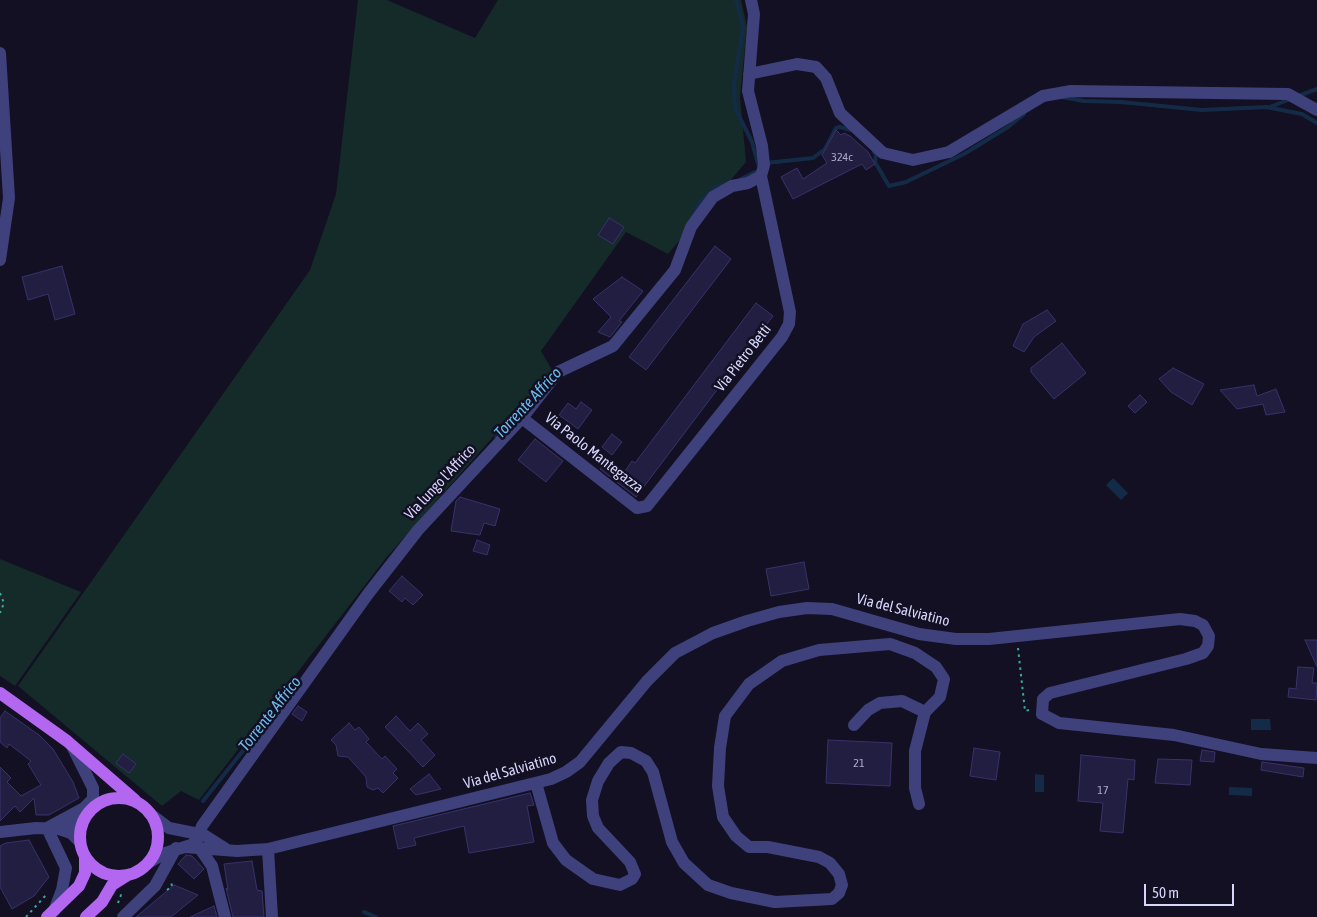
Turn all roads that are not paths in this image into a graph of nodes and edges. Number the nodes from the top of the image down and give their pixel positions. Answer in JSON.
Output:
{"nodes":[{"id":1,"x":751,"y":0,"type":"edge"},
{"id":2,"x":0,"y":53,"type":"edge"},
{"id":3,"x":749,"y":74,"type":"junction"},
{"id":4,"x":1317,"y":110,"type":"edge"},
{"id":5,"x":761,"y":176,"type":"junction"},
{"id":6,"x":0,"y":260,"type":"edge"},
{"id":7,"x":522,"y":418,"type":"junction"},
{"id":8,"x":647,"y":506,"type":"joint"},
{"id":9,"x":0,"y":693,"type":"edge"},
{"id":10,"x":926,"y":712,"type":"junction"},
{"id":11,"x":854,"y":726,"type":"dead end"},
{"id":12,"x":67,"y":741,"type":"junction"},
{"id":13,"x":1317,"y":758,"type":"edge"},
{"id":14,"x":100,"y":769,"type":"junction"},
{"id":15,"x":536,"y":784,"type":"junction"},
{"id":16,"x":96,"y":802,"type":"junction"},
{"id":17,"x":138,"y":803,"type":"junction"},
{"id":18,"x":919,"y":804,"type":"dead end"},
{"id":19,"x":149,"y":812,"type":"junction"},
{"id":20,"x":83,"y":821,"type":"junction"},
{"id":21,"x":53,"y":829,"type":"junction"},
{"id":22,"x":0,"y":832,"type":"edge"},
{"id":23,"x":200,"y":834,"type":"junction"},
{"id":24,"x":80,"y":842,"type":"junction"},
{"id":25,"x":199,"y":847,"type":"junction"},
{"id":26,"x":181,"y":848,"type":"junction"},
{"id":27,"x":268,"y":848,"type":"junction"},
{"id":28,"x":230,"y":851,"type":"junction"},
{"id":29,"x":85,"y":856,"type":"junction"},
{"id":30,"x":148,"y":863,"type":"junction"},
{"id":31,"x":128,"y":875,"type":"junction"},
{"id":32,"x":50,"y":914,"type":"edge"},
{"id":33,"x":86,"y":917,"type":"edge"},
{"id":34,"x":123,"y":917,"type":"edge"},
{"id":35,"x":225,"y":917,"type":"edge"},
{"id":36,"x":272,"y":917,"type":"edge"}],
"edges":[{"from":1,"to":3,"type":"street"},
{"from":2,"to":6,"type":"street"},
{"from":3,"to":4,"type":"street"},
{"from":3,"to":5,"type":"street"},
{"from":5,"to":7,"type":"street","name":"Via lungo l'Affrico"},
{"from":5,"to":8,"type":"street","name":"Via Pietro Betti"},
{"from":7,"to":8,"type":"street","name":"Via Paolo Mantegazza"},
{"from":7,"to":23,"type":"street","name":"Via lungo l'Affrico"},
{"from":9,"to":12,"type":"main road"},
{"from":10,"to":11,"type":"street"},
{"from":10,"to":15,"type":"street"},
{"from":10,"to":18,"type":"street"},
{"from":12,"to":14,"type":"main road"},
{"from":12,"to":16,"type":"street"},
{"from":13,"to":15,"type":"street","name":"Via del Salviatino"},
{"from":14,"to":16,"type":"main road"},
{"from":14,"to":17,"type":"main road"},
{"from":15,"to":27,"type":"street","name":"Via del Salviatino"},
{"from":16,"to":17,"type":"main road"},
{"from":16,"to":20,"type":"main road"},
{"from":16,"to":21,"type":"street"},
{"from":17,"to":19,"type":"main road"},
{"from":19,"to":23,"type":"street"},
{"from":19,"to":30,"type":"main road"},
{"from":20,"to":21,"type":"street"},
{"from":20,"to":24,"type":"main road"},
{"from":21,"to":22,"type":"street"},
{"from":21,"to":24,"type":"street"},
{"from":21,"to":32,"type":"street"},
{"from":23,"to":26,"type":"street","name":"Via lungo l'Affrico"},
{"from":23,"to":28,"type":"street"},
{"from":24,"to":29,"type":"main road"},
{"from":25,"to":26,"type":"street","name":"Via del Salviatino"},
{"from":25,"to":28,"type":"street","name":"Via del Salviatino"},
{"from":25,"to":35,"type":"street"},
{"from":26,"to":30,"type":"street","name":"Via lungo l'Affrico"},
{"from":26,"to":34,"type":"street","name":"Via lungo l'Affrico"},
{"from":27,"to":28,"type":"street","name":"Via del Salviatino"},
{"from":27,"to":36,"type":"street"},
{"from":29,"to":31,"type":"main road"},
{"from":29,"to":32,"type":"main road"},
{"from":30,"to":31,"type":"main road","name":"Via lungo l'Affrico"},
{"from":31,"to":33,"type":"main road","name":"Via lungo l'Affrico"}]}
